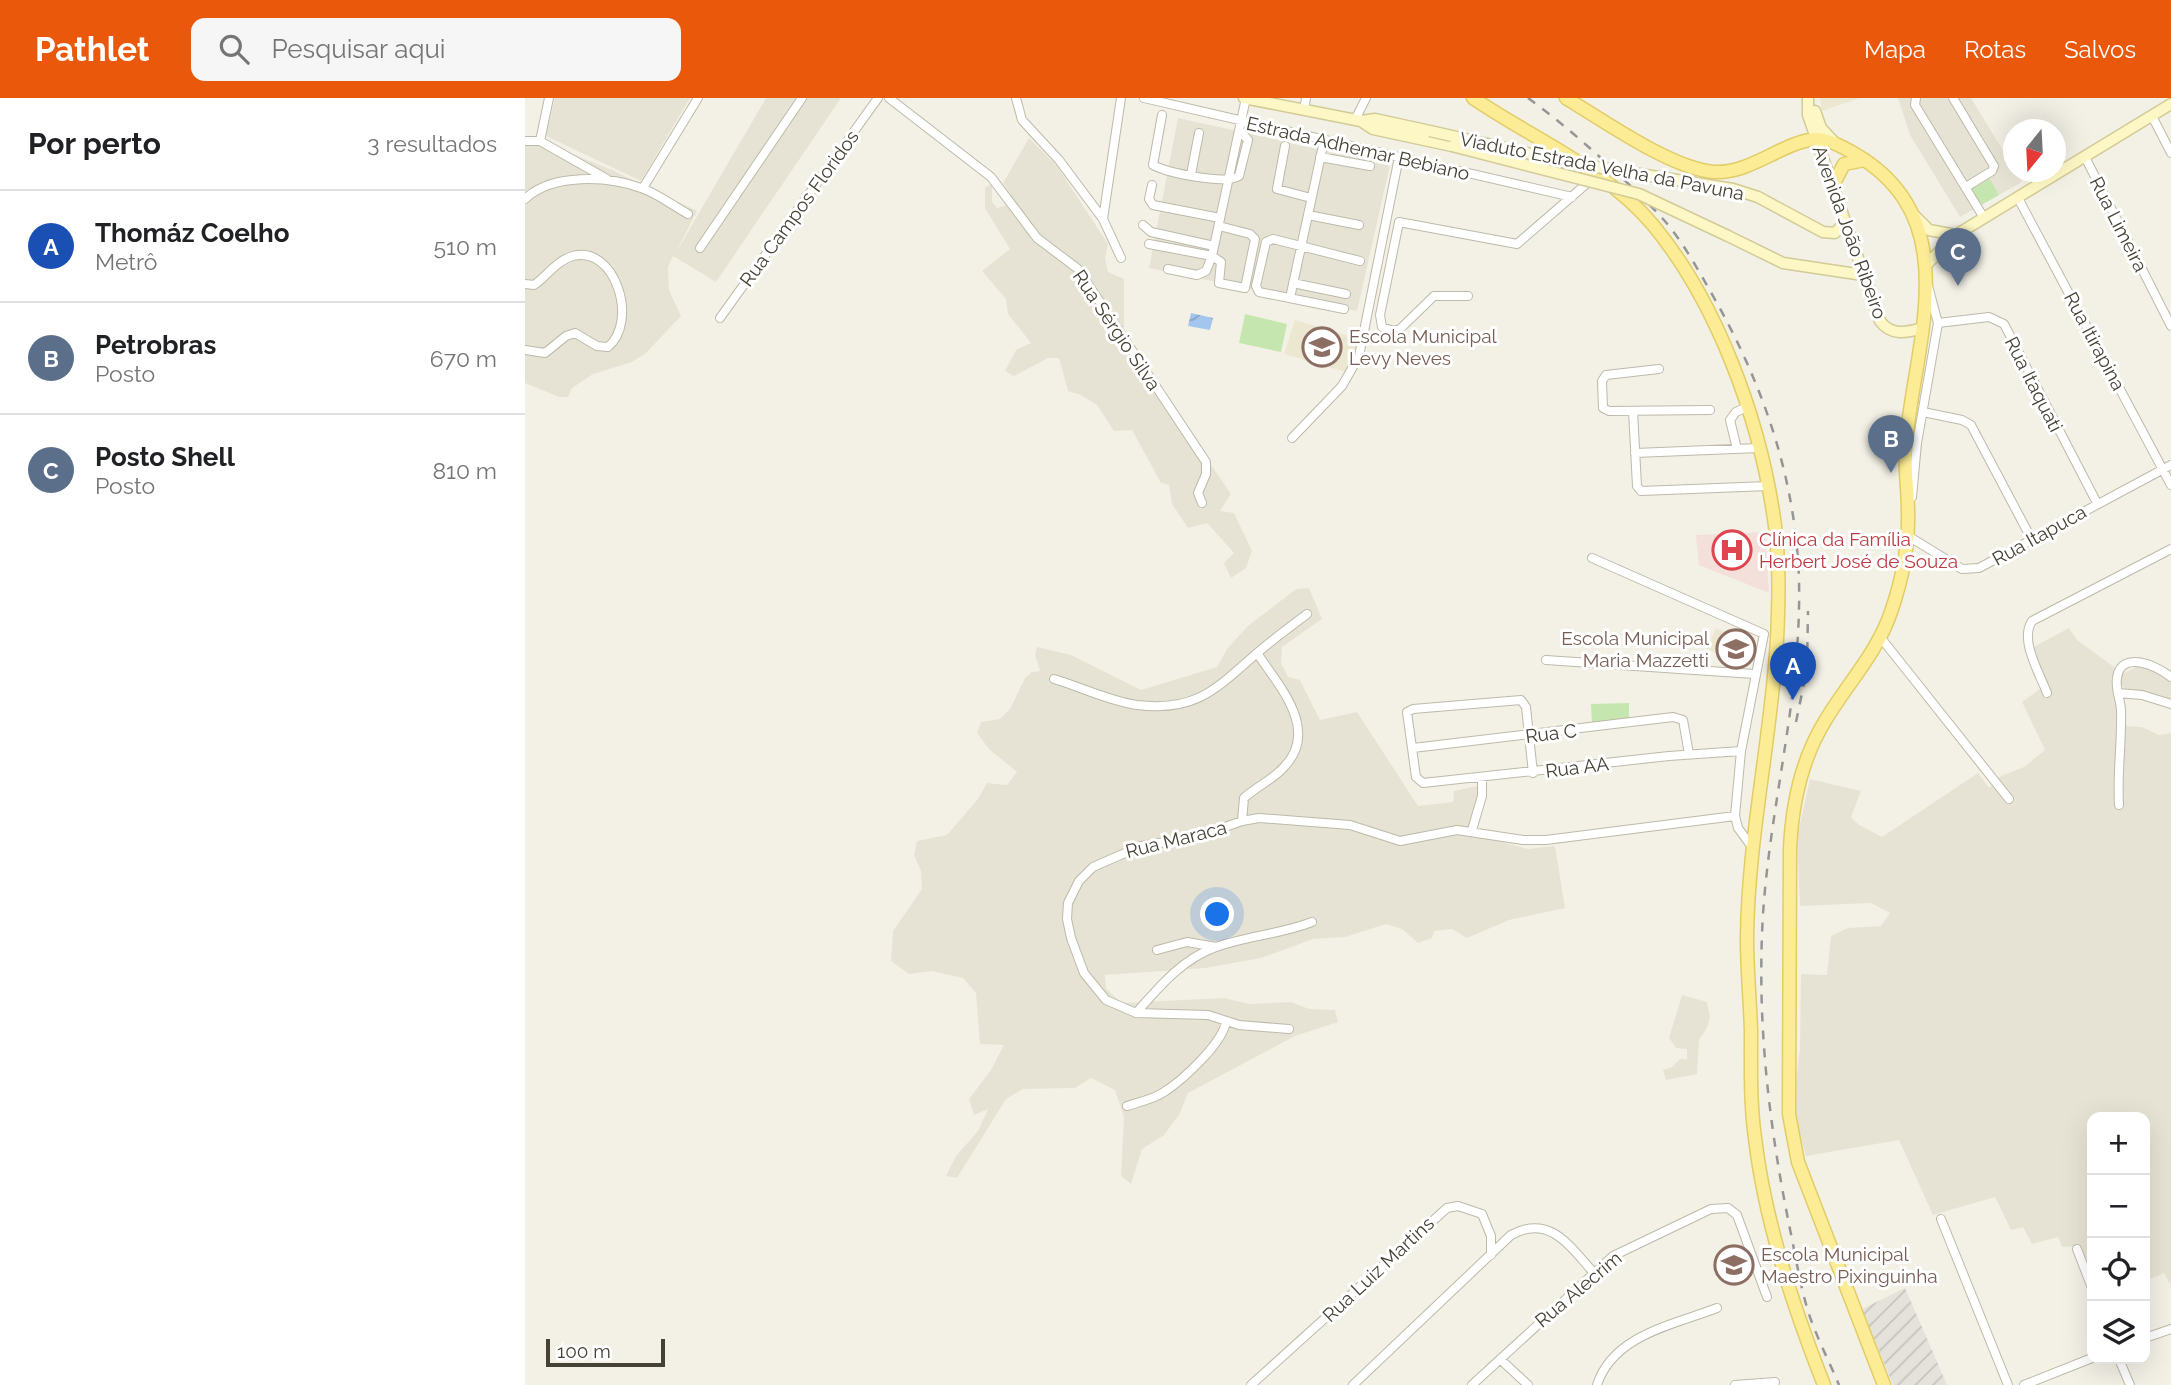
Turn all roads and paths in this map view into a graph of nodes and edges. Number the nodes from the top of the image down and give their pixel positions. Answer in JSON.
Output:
{"nodes":[{"id":1,"x":549,"y":98,"type":"edge"},
{"id":2,"x":698,"y":98,"type":"edge"},
{"id":3,"x":802,"y":98,"type":"edge"},
{"id":4,"x":878,"y":98,"type":"edge"},
{"id":5,"x":889,"y":98,"type":"edge"},
{"id":6,"x":1016,"y":98,"type":"edge"},
{"id":7,"x":1121,"y":98,"type":"edge"},
{"id":8,"x":1145,"y":98,"type":"edge"},
{"id":9,"x":1245,"y":98,"type":"edge"},
{"id":10,"x":1306,"y":98,"type":"edge"},
{"id":11,"x":1366,"y":98,"type":"edge"},
{"id":12,"x":1473,"y":98,"type":"edge"},
{"id":13,"x":1566,"y":98,"type":"edge"},
{"id":14,"x":1809,"y":98,"type":"edge"},
{"id":15,"x":1916,"y":98,"type":"edge"},
{"id":16,"x":1953,"y":98,"type":"edge"},
{"id":17,"x":2171,"y":104,"type":"edge"},
{"id":18,"x":1304,"y":110,"type":"junction"},
{"id":19,"x":1162,"y":116,"type":"dead end"},
{"id":20,"x":2152,"y":116,"type":"junction"},
{"id":21,"x":1358,"y":121,"type":"junction"},
{"id":22,"x":1241,"y":126,"type":"junction"},
{"id":23,"x":1430,"y":131,"type":"joint"},
{"id":24,"x":1199,"y":133,"type":"dead end"},
{"id":25,"x":1817,"y":139,"type":"junction"},
{"id":26,"x":525,"y":141,"type":"edge"},
{"id":27,"x":540,"y":141,"type":"junction"},
{"id":28,"x":1324,"y":141,"type":"junction"},
{"id":29,"x":1285,"y":146,"type":"dead end"},
{"id":30,"x":1452,"y":146,"type":"joint"},
{"id":31,"x":1839,"y":146,"type":"junction"},
{"id":32,"x":2171,"y":153,"type":"edge"},
{"id":33,"x":1320,"y":157,"type":"junction"},
{"id":34,"x":1399,"y":158,"type":"junction"},
{"id":35,"x":2086,"y":159,"type":"junction"},
{"id":36,"x":1865,"y":160,"type":"junction"},
{"id":37,"x":1370,"y":166,"type":"dead end"},
{"id":38,"x":1191,"y":174,"type":"junction"},
{"id":39,"x":1596,"y":175,"type":"junction"},
{"id":40,"x":610,"y":180,"type":"junction"},
{"id":41,"x":1229,"y":181,"type":"junction"},
{"id":42,"x":1152,"y":185,"type":"dead end"},
{"id":43,"x":1833,"y":185,"type":"junction"},
{"id":44,"x":1966,"y":187,"type":"junction"},
{"id":45,"x":643,"y":188,"type":"junction"},
{"id":46,"x":1572,"y":197,"type":"junction"},
{"id":47,"x":1311,"y":198,"type":"junction"},
{"id":48,"x":2018,"y":198,"type":"junction"},
{"id":49,"x":525,"y":199,"type":"edge"},
{"id":50,"x":688,"y":215,"type":"dead end"},
{"id":51,"x":1308,"y":215,"type":"junction"},
{"id":52,"x":1914,"y":215,"type":"junction"},
{"id":53,"x":1985,"y":218,"type":"junction"},
{"id":54,"x":1103,"y":219,"type":"junction"},
{"id":55,"x":1220,"y":222,"type":"junction"},
{"id":56,"x":1845,"y":222,"type":"junction"},
{"id":57,"x":1143,"y":225,"type":"dead end"},
{"id":58,"x":1359,"y":225,"type":"dead end"},
{"id":59,"x":1956,"y":235,"type":"junction"},
{"id":60,"x":1149,"y":244,"type":"dead end"},
{"id":61,"x":1214,"y":246,"type":"junction"},
{"id":62,"x":1301,"y":247,"type":"junction"},
{"id":63,"x":700,"y":248,"type":"dead end"},
{"id":64,"x":1212,"y":256,"type":"junction"},
{"id":65,"x":1121,"y":258,"type":"dead end"},
{"id":66,"x":1360,"y":261,"type":"dead end"},
{"id":67,"x":1926,"y":265,"type":"junction"},
{"id":68,"x":1168,"y":269,"type":"dead end"},
{"id":69,"x":1863,"y":275,"type":"junction"},
{"id":70,"x":1293,"y":283,"type":"junction"},
{"id":71,"x":525,"y":284,"type":"edge"},
{"id":72,"x":1927,"y":284,"type":"junction"},
{"id":73,"x":1346,"y":294,"type":"dead end"},
{"id":74,"x":1468,"y":296,"type":"dead end"},
{"id":75,"x":1290,"y":298,"type":"junction"},
{"id":76,"x":1344,"y":309,"type":"dead end"},
{"id":77,"x":720,"y":318,"type":"dead end"},
{"id":78,"x":1938,"y":323,"type":"junction"},
{"id":79,"x":2171,"y":326,"type":"edge"},
{"id":80,"x":1922,"y":328,"type":"junction"},
{"id":81,"x":525,"y":350,"type":"edge"},
{"id":82,"x":1659,"y":369,"type":"dead end"},
{"id":83,"x":1747,"y":407,"type":"junction"},
{"id":84,"x":1710,"y":410,"type":"dead end"},
{"id":85,"x":1633,"y":411,"type":"junction"},
{"id":86,"x":1923,"y":412,"type":"junction"},
{"id":87,"x":1292,"y":438,"type":"dead end"},
{"id":88,"x":1759,"y":448,"type":"junction"},
{"id":89,"x":1737,"y":449,"type":"junction"},
{"id":90,"x":1635,"y":453,"type":"junction"},
{"id":91,"x":2167,"y":467,"type":"edge"},
{"id":92,"x":1768,"y":485,"type":"junction"},
{"id":93,"x":2171,"y":485,"type":"edge"},
{"id":94,"x":1202,"y":502,"type":"dead end"},
{"id":95,"x":2097,"y":503,"type":"junction"},
{"id":96,"x":1908,"y":513,"type":"junction"},
{"id":97,"x":1908,"y":536,"type":"junction"},
{"id":98,"x":2032,"y":540,"type":"junction"},
{"id":99,"x":2171,"y":549,"type":"edge"},
{"id":100,"x":1592,"y":558,"type":"dead end"},
{"id":101,"x":1307,"y":614,"type":"dead end"},
{"id":102,"x":1881,"y":638,"type":"junction"},
{"id":103,"x":1257,"y":653,"type":"junction"},
{"id":104,"x":1546,"y":660,"type":"dead end"},
{"id":105,"x":1755,"y":674,"type":"junction"},
{"id":106,"x":2171,"y":677,"type":"edge"},
{"id":107,"x":1054,"y":679,"type":"dead end"},
{"id":108,"x":2047,"y":693,"type":"dead end"},
{"id":109,"x":2118,"y":694,"type":"junction"},
{"id":110,"x":2171,"y":704,"type":"edge"},
{"id":111,"x":1529,"y":736,"type":"junction"},
{"id":112,"x":1413,"y":748,"type":"junction"},
{"id":113,"x":1741,"y":751,"type":"junction"},
{"id":114,"x":1689,"y":754,"type":"junction"},
{"id":115,"x":1533,"y":773,"type":"junction"},
{"id":116,"x":1482,"y":779,"type":"junction"},
{"id":117,"x":2009,"y":799,"type":"dead end"},
{"id":118,"x":2119,"y":805,"type":"dead end"},
{"id":119,"x":1735,"y":816,"type":"junction"},
{"id":120,"x":1242,"y":821,"type":"junction"},
{"id":121,"x":1472,"y":830,"type":"junction"},
{"id":122,"x":1752,"y":847,"type":"junction"},
{"id":123,"x":1312,"y":922,"type":"dead end"},
{"id":124,"x":1216,"y":947,"type":"junction"},
{"id":125,"x":1157,"y":950,"type":"dead end"},
{"id":126,"x":1136,"y":1013,"type":"junction"},
{"id":127,"x":1226,"y":1021,"type":"junction"},
{"id":128,"x":1289,"y":1029,"type":"dead end"},
{"id":129,"x":1127,"y":1106,"type":"dead end"},
{"id":130,"x":1941,"y":1219,"type":"dead end"},
{"id":131,"x":2077,"y":1249,"type":"dead end"},
{"id":132,"x":1491,"y":1255,"type":"junction"},
{"id":133,"x":1593,"y":1272,"type":"junction"},
{"id":134,"x":2087,"y":1275,"type":"edge"},
{"id":135,"x":1767,"y":1297,"type":"dead end"},
{"id":136,"x":1717,"y":1308,"type":"dead end"},
{"id":137,"x":2171,"y":1329,"type":"edge"},
{"id":138,"x":2150,"y":1336,"type":"edge"},
{"id":139,"x":1500,"y":1359,"type":"junction"},
{"id":140,"x":2087,"y":1360,"type":"edge"},
{"id":141,"x":2121,"y":1364,"type":"edge"},
{"id":142,"x":1775,"y":1382,"type":"dead end"},
{"id":143,"x":1252,"y":1385,"type":"edge"},
{"id":144,"x":1353,"y":1385,"type":"edge"},
{"id":145,"x":1472,"y":1385,"type":"edge"},
{"id":146,"x":1528,"y":1385,"type":"edge"},
{"id":147,"x":1597,"y":1385,"type":"edge"},
{"id":148,"x":1735,"y":1385,"type":"edge"},
{"id":149,"x":1824,"y":1385,"type":"edge"},
{"id":150,"x":1884,"y":1385,"type":"edge"},
{"id":151,"x":2008,"y":1385,"type":"edge"},
{"id":152,"x":2024,"y":1385,"type":"edge"},
{"id":153,"x":2130,"y":1385,"type":"edge"}],
"edges":[{"from":1,"to":27,"type":"street"},
{"from":2,"to":45,"type":"street"},
{"from":3,"to":63,"type":"street"},
{"from":4,"to":77,"type":"street","name":"Rua Campos Floridos"},
{"from":5,"to":94,"type":"street","name":"Rua Sérgio Silva"},
{"from":6,"to":54,"type":"street"},
{"from":7,"to":54,"type":"street"},
{"from":8,"to":22,"type":"street","name":"Estrada Adhemar Bebiano"},
{"from":9,"to":18,"type":"main road","name":"Estrada Adhemar Bebiano"},
{"from":9,"to":22,"type":"street"},
{"from":10,"to":18,"type":"street"},
{"from":11,"to":21,"type":"street"},
{"from":12,"to":39,"type":"main road"},
{"from":13,"to":25,"type":"main road"},
{"from":14,"to":25,"type":"main road","name":"Avenida João Ribeiro"},
{"from":14,"to":31,"type":"main road","name":"Avenida João Ribeiro"},
{"from":15,"to":44,"type":"street"},
{"from":16,"to":44,"type":"street"},
{"from":17,"to":20,"type":"main road"},
{"from":18,"to":21,"type":"main road","name":"Estrada Adhemar Bebiano"},
{"from":19,"to":38,"type":"street"},
{"from":20,"to":32,"type":"street"},
{"from":20,"to":35,"type":"main road"},
{"from":21,"to":23,"type":"main road","name":"Estrada Adhemar Bebiano"},
{"from":21,"to":30,"type":"main road","name":"Estrada Adhemar Bebiano"},
{"from":22,"to":28,"type":"street","name":"Estrada Adhemar Bebiano"},
{"from":22,"to":41,"type":"street"},
{"from":23,"to":56,"type":"main road","name":"Viaduto Estrada Velha da Pavuna","bridge":true},
{"from":24,"to":38,"type":"street"},
{"from":25,"to":31,"type":"main road"},
{"from":25,"to":43,"type":"main road","name":"Avenida João Ribeiro"},
{"from":26,"to":27,"type":"street"},
{"from":27,"to":40,"type":"street"},
{"from":28,"to":33,"type":"street"},
{"from":28,"to":34,"type":"street","name":"Estrada Adhemar Bebiano"},
{"from":29,"to":47,"type":"street"},
{"from":30,"to":69,"type":"main road","name":"Viaduto Estrada Velha da Pavuna","bridge":true},
{"from":31,"to":36,"type":"main road"},
{"from":33,"to":37,"type":"street"},
{"from":33,"to":47,"type":"street"},
{"from":34,"to":46,"type":"street","name":"Estrada Adhemar Bebiano"},
{"from":34,"to":87,"type":"street"},
{"from":35,"to":48,"type":"main road"},
{"from":35,"to":79,"type":"street","name":"Rua Limeira"},
{"from":36,"to":43,"type":"main road"},
{"from":36,"to":52,"type":"main road"},
{"from":38,"to":41,"type":"street"},
{"from":39,"to":46,"type":"street"},
{"from":39,"to":83,"type":"main road"},
{"from":40,"to":45,"type":"street"},
{"from":40,"to":49,"type":"street"},
{"from":41,"to":55,"type":"street"},
{"from":42,"to":55,"type":"street"},
{"from":43,"to":56,"type":"main road","name":"Avenida João Ribeiro"},
{"from":44,"to":53,"type":"street"},
{"from":45,"to":50,"type":"street"},
{"from":46,"to":74,"type":"street"},
{"from":47,"to":51,"type":"street"},
{"from":48,"to":53,"type":"main road"},
{"from":48,"to":91,"type":"street","name":"Rua Itirapina"},
{"from":51,"to":58,"type":"street"},
{"from":51,"to":62,"type":"street"},
{"from":52,"to":59,"type":"main road"},
{"from":52,"to":67,"type":"main road"},
{"from":53,"to":59,"type":"main road"},
{"from":54,"to":65,"type":"street"},
{"from":55,"to":61,"type":"street"},
{"from":55,"to":64,"type":"street"},
{"from":56,"to":69,"type":"main road","name":"Avenida João Ribeiro"},
{"from":57,"to":61,"type":"street"},
{"from":59,"to":67,"type":"main road"},
{"from":60,"to":64,"type":"street"},
{"from":61,"to":64,"type":"street"},
{"from":62,"to":66,"type":"street"},
{"from":62,"to":70,"type":"street"},
{"from":62,"to":75,"type":"street"},
{"from":64,"to":68,"type":"street"},
{"from":67,"to":72,"type":"main road"},
{"from":69,"to":80,"type":"main road","name":"Avenida João Ribeiro"},
{"from":70,"to":73,"type":"street"},
{"from":70,"to":75,"type":"street"},
{"from":71,"to":81,"type":"street"},
{"from":72,"to":78,"type":"street"},
{"from":72,"to":80,"type":"main road"},
{"from":75,"to":76,"type":"street"},
{"from":78,"to":86,"type":"street"},
{"from":78,"to":95,"type":"street","name":"Rua Itaquati"},
{"from":80,"to":96,"type":"main road"},
{"from":82,"to":85,"type":"street"},
{"from":83,"to":88,"type":"main road"},
{"from":83,"to":89,"type":"street"},
{"from":84,"to":85,"type":"street"},
{"from":85,"to":90,"type":"street"},
{"from":86,"to":96,"type":"street"},
{"from":86,"to":98,"type":"street"},
{"from":88,"to":89,"type":"street"},
{"from":88,"to":92,"type":"main road"},
{"from":89,"to":90,"type":"street"},
{"from":90,"to":92,"type":"street"},
{"from":91,"to":93,"type":"street","name":"Rua Itirapina"},
{"from":91,"to":95,"type":"street","name":"Rua Itapuca"},
{"from":92,"to":122,"type":"main road"},
{"from":95,"to":98,"type":"street","name":"Rua Itapuca"},
{"from":96,"to":97,"type":"main road"},
{"from":97,"to":98,"type":"street","name":"Rua Itapuca"},
{"from":97,"to":102,"type":"main road"},
{"from":99,"to":108,"type":"street"},
{"from":100,"to":105,"type":"street"},
{"from":101,"to":103,"type":"street"},
{"from":102,"to":117,"type":"street"},
{"from":102,"to":150,"type":"main road"},
{"from":103,"to":107,"type":"street"},
{"from":103,"to":120,"type":"street"},
{"from":104,"to":105,"type":"street"},
{"from":105,"to":113,"type":"street"},
{"from":106,"to":109,"type":"street"},
{"from":109,"to":110,"type":"street"},
{"from":109,"to":118,"type":"street"},
{"from":111,"to":112,"type":"street","name":"Rua C"},
{"from":111,"to":112,"type":"street"},
{"from":111,"to":114,"type":"street","name":"Rua C"},
{"from":111,"to":115,"type":"street"},
{"from":112,"to":116,"type":"street","name":"Rua AA"},
{"from":113,"to":114,"type":"street","name":"Rua AA"},
{"from":113,"to":119,"type":"street"},
{"from":114,"to":115,"type":"street","name":"Rua AA"},
{"from":115,"to":116,"type":"street","name":"Rua AA"},
{"from":116,"to":121,"type":"street"},
{"from":119,"to":121,"type":"street","name":"Rua Maraca"},
{"from":119,"to":122,"type":"street"},
{"from":120,"to":121,"type":"street","name":"Rua Maraca"},
{"from":120,"to":126,"type":"street","name":"Rua Maraca"},
{"from":122,"to":149,"type":"main road"},
{"from":123,"to":124,"type":"street"},
{"from":124,"to":125,"type":"street"},
{"from":124,"to":126,"type":"street"},
{"from":126,"to":127,"type":"street","name":"Rua Maraca"},
{"from":127,"to":128,"type":"street","name":"Rua Maraca"},
{"from":127,"to":129,"type":"street"},
{"from":130,"to":151,"type":"street"},
{"from":131,"to":134,"type":"street"},
{"from":132,"to":133,"type":"street"},
{"from":132,"to":143,"type":"street","name":"Rua Luiz Martins"},
{"from":132,"to":144,"type":"street"},
{"from":133,"to":135,"type":"street","name":"Rua Alecrim"},
{"from":133,"to":139,"type":"street","name":"Rua Alecrim"},
{"from":136,"to":147,"type":"street"},
{"from":137,"to":138,"type":"street"},
{"from":139,"to":145,"type":"street","name":"Rua Alecrim"},
{"from":139,"to":146,"type":"street"},
{"from":140,"to":152,"type":"street"},
{"from":141,"to":153,"type":"street"},
{"from":142,"to":148,"type":"street"}]}
